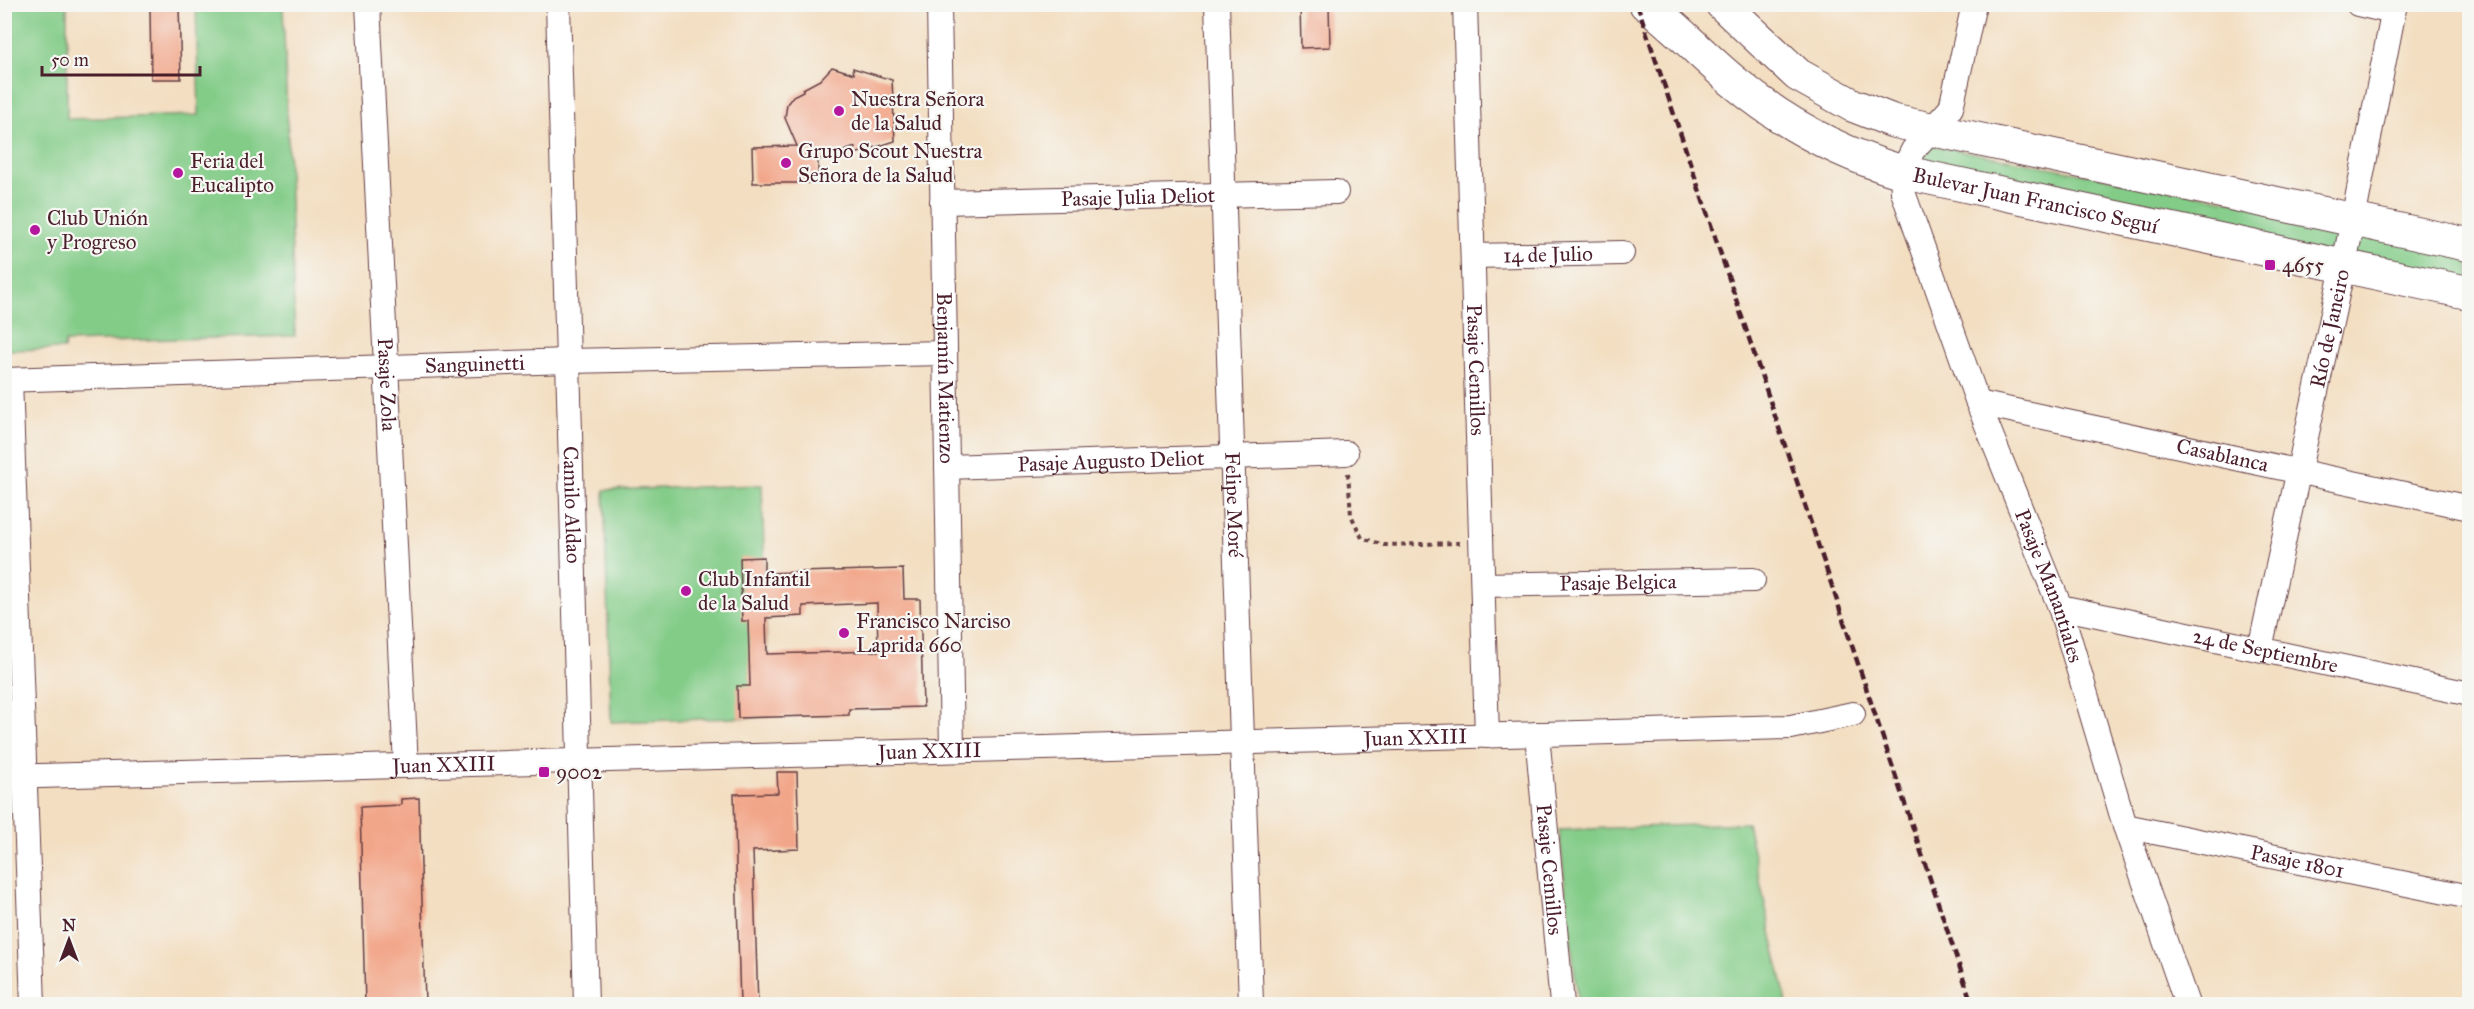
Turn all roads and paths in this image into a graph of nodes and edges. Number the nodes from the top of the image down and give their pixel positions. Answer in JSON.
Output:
{"nodes":[{"id":1,"x":368,"y":4,"type":"edge"},
{"id":2,"x":558,"y":4,"type":"edge"},
{"id":3,"x":939,"y":4,"type":"edge"},
{"id":4,"x":1217,"y":4,"type":"edge"},
{"id":5,"x":1465,"y":4,"type":"edge"},
{"id":6,"x":1646,"y":4,"type":"edge"},
{"id":7,"x":1722,"y":4,"type":"edge"},
{"id":8,"x":1974,"y":4,"type":"edge"},
{"id":9,"x":2358,"y":4,"type":"edge"},
{"id":10,"x":2394,"y":8,"type":"edge"},
{"id":11,"x":1933,"y":130,"type":"junction"},
{"id":12,"x":1902,"y":172,"type":"junction"},
{"id":13,"x":1336,"y":192,"type":"dead end"},
{"id":14,"x":1224,"y":195,"type":"junction"},
{"id":15,"x":942,"y":202,"type":"junction"},
{"id":16,"x":2353,"y":219,"type":"junction"},
{"id":17,"x":2469,"y":245,"type":"edge"},
{"id":18,"x":1622,"y":253,"type":"dead end"},
{"id":19,"x":1474,"y":256,"type":"junction"},
{"id":20,"x":2343,"y":266,"type":"junction"},
{"id":21,"x":2469,"y":293,"type":"edge"},
{"id":22,"x":945,"y":353,"type":"junction"},
{"id":23,"x":568,"y":362,"type":"junction"},
{"id":24,"x":387,"y":367,"type":"junction"},
{"id":25,"x":7,"y":380,"type":"edge"},
{"id":26,"x":1978,"y":403,"type":"junction"},
{"id":27,"x":1346,"y":453,"type":"joint"},
{"id":28,"x":1233,"y":457,"type":"junction"},
{"id":29,"x":946,"y":467,"type":"junction"},
{"id":30,"x":2299,"y":472,"type":"junction"},
{"id":31,"x":2469,"y":507,"type":"edge"},
{"id":32,"x":1482,"y":543,"type":"junction"},
{"id":33,"x":1753,"y":580,"type":"dead end"},
{"id":34,"x":1483,"y":585,"type":"junction"},
{"id":35,"x":2060,"y":607,"type":"junction"},
{"id":36,"x":2260,"y":649,"type":"junction"},
{"id":37,"x":2469,"y":694,"type":"edge"},
{"id":38,"x":1853,"y":714,"type":"dead end"},
{"id":39,"x":1537,"y":734,"type":"junction"},
{"id":40,"x":1487,"y":736,"type":"junction"},
{"id":41,"x":1242,"y":742,"type":"junction"},
{"id":42,"x":952,"y":750,"type":"junction"},
{"id":43,"x":579,"y":761,"type":"junction"},
{"id":44,"x":406,"y":766,"type":"junction"},
{"id":45,"x":15,"y":777,"type":"edge"},
{"id":46,"x":2124,"y":826,"type":"junction"},
{"id":47,"x":2469,"y":897,"type":"edge"},
{"id":48,"x":33,"y":1005,"type":"edge"},
{"id":49,"x":586,"y":1005,"type":"edge"},
{"id":50,"x":1251,"y":1005,"type":"edge"},
{"id":51,"x":1562,"y":1005,"type":"edge"},
{"id":52,"x":2187,"y":1005,"type":"edge"}],
"edges":[{"from":1,"to":24,"type":"street","name":"Pasaje Zola"},
{"from":2,"to":23,"type":"street","name":"Camilo Aldao"},
{"from":3,"to":15,"type":"street","name":"Benjamín Matienzo"},
{"from":4,"to":14,"type":"street","name":"Felipe Moré"},
{"from":5,"to":19,"type":"street","name":"Pasaje Cemillos"},
{"from":6,"to":12,"type":"main road","name":"Bulevar Juan Francisco Seguí"},
{"from":7,"to":11,"type":"main road"},
{"from":8,"to":11,"type":"street"},
{"from":9,"to":10,"type":"street"},
{"from":10,"to":16,"type":"street","name":"Río de Janeiro"},
{"from":11,"to":12,"type":"street"},
{"from":11,"to":16,"type":"main road"},
{"from":12,"to":20,"type":"main road","name":"Bulevar Juan Francisco Seguí"},
{"from":12,"to":26,"type":"street","name":"Pasaje Manantiales"},
{"from":13,"to":14,"type":"street","name":"Pasaje Julia Deliot"},
{"from":14,"to":15,"type":"street","name":"Pasaje Julia Deliot"},
{"from":14,"to":28,"type":"street","name":"Felipe Moré"},
{"from":15,"to":22,"type":"street","name":"Benjamín Matienzo"},
{"from":16,"to":17,"type":"main road"},
{"from":16,"to":20,"type":"street","name":"Río de Janeiro"},
{"from":18,"to":19,"type":"street","name":"14 de Julio"},
{"from":19,"to":32,"type":"street","name":"Pasaje Cemillos"},
{"from":20,"to":21,"type":"main road","name":"Bulevar Juan Francisco Seguí"},
{"from":20,"to":30,"type":"street","name":"Río de Janeiro"},
{"from":22,"to":23,"type":"street","name":"Sanguinetti"},
{"from":22,"to":29,"type":"street","name":"Benjamín Matienzo"},
{"from":23,"to":24,"type":"street","name":"Sanguinetti"},
{"from":23,"to":43,"type":"street","name":"Camilo Aldao"},
{"from":24,"to":25,"type":"street","name":"Sanguinetti"},
{"from":24,"to":44,"type":"street","name":"Pasaje Zola"},
{"from":25,"to":45,"type":"street"},
{"from":26,"to":30,"type":"street","name":"Casablanca"},
{"from":26,"to":35,"type":"street","name":"Pasaje Manantiales"},
{"from":27,"to":28,"type":"street","name":"Pasaje Augusto Deliot"},
{"from":27,"to":32,"type":"path"},
{"from":28,"to":29,"type":"street","name":"Pasaje Augusto Deliot"},
{"from":28,"to":41,"type":"street","name":"Felipe Moré"},
{"from":29,"to":42,"type":"street","name":"Benjamín Matienzo"},
{"from":30,"to":31,"type":"street","name":"Casablanca"},
{"from":30,"to":36,"type":"street","name":"Río de Janeiro"},
{"from":32,"to":34,"type":"street","name":"Pasaje Cemillos"},
{"from":33,"to":34,"type":"street","name":"Pasaje Belgica"},
{"from":34,"to":40,"type":"street","name":"Pasaje Cemillos"},
{"from":35,"to":36,"type":"street","name":"24 de Septiembre"},
{"from":35,"to":46,"type":"street","name":"Pasaje Manantiales"},
{"from":36,"to":37,"type":"street","name":"24 de Septiembre"},
{"from":38,"to":39,"type":"street","name":"Juan XXIII"},
{"from":39,"to":40,"type":"street","name":"Juan XXIII"},
{"from":39,"to":51,"type":"street","name":"Pasaje Cemillos"},
{"from":40,"to":41,"type":"street","name":"Juan XXIII"},
{"from":41,"to":42,"type":"street","name":"Juan XXIII"},
{"from":41,"to":50,"type":"street","name":"Felipe Moré"},
{"from":42,"to":43,"type":"street","name":"Juan XXIII"},
{"from":43,"to":44,"type":"street","name":"Juan XXIII"},
{"from":43,"to":49,"type":"street","name":"Camilo Aldao"},
{"from":44,"to":45,"type":"street","name":"Juan XXIII"},
{"from":45,"to":48,"type":"street"},
{"from":46,"to":47,"type":"street","name":"Pasaje 1801"},
{"from":46,"to":52,"type":"street","name":"Pasaje Manantiales"}]}
